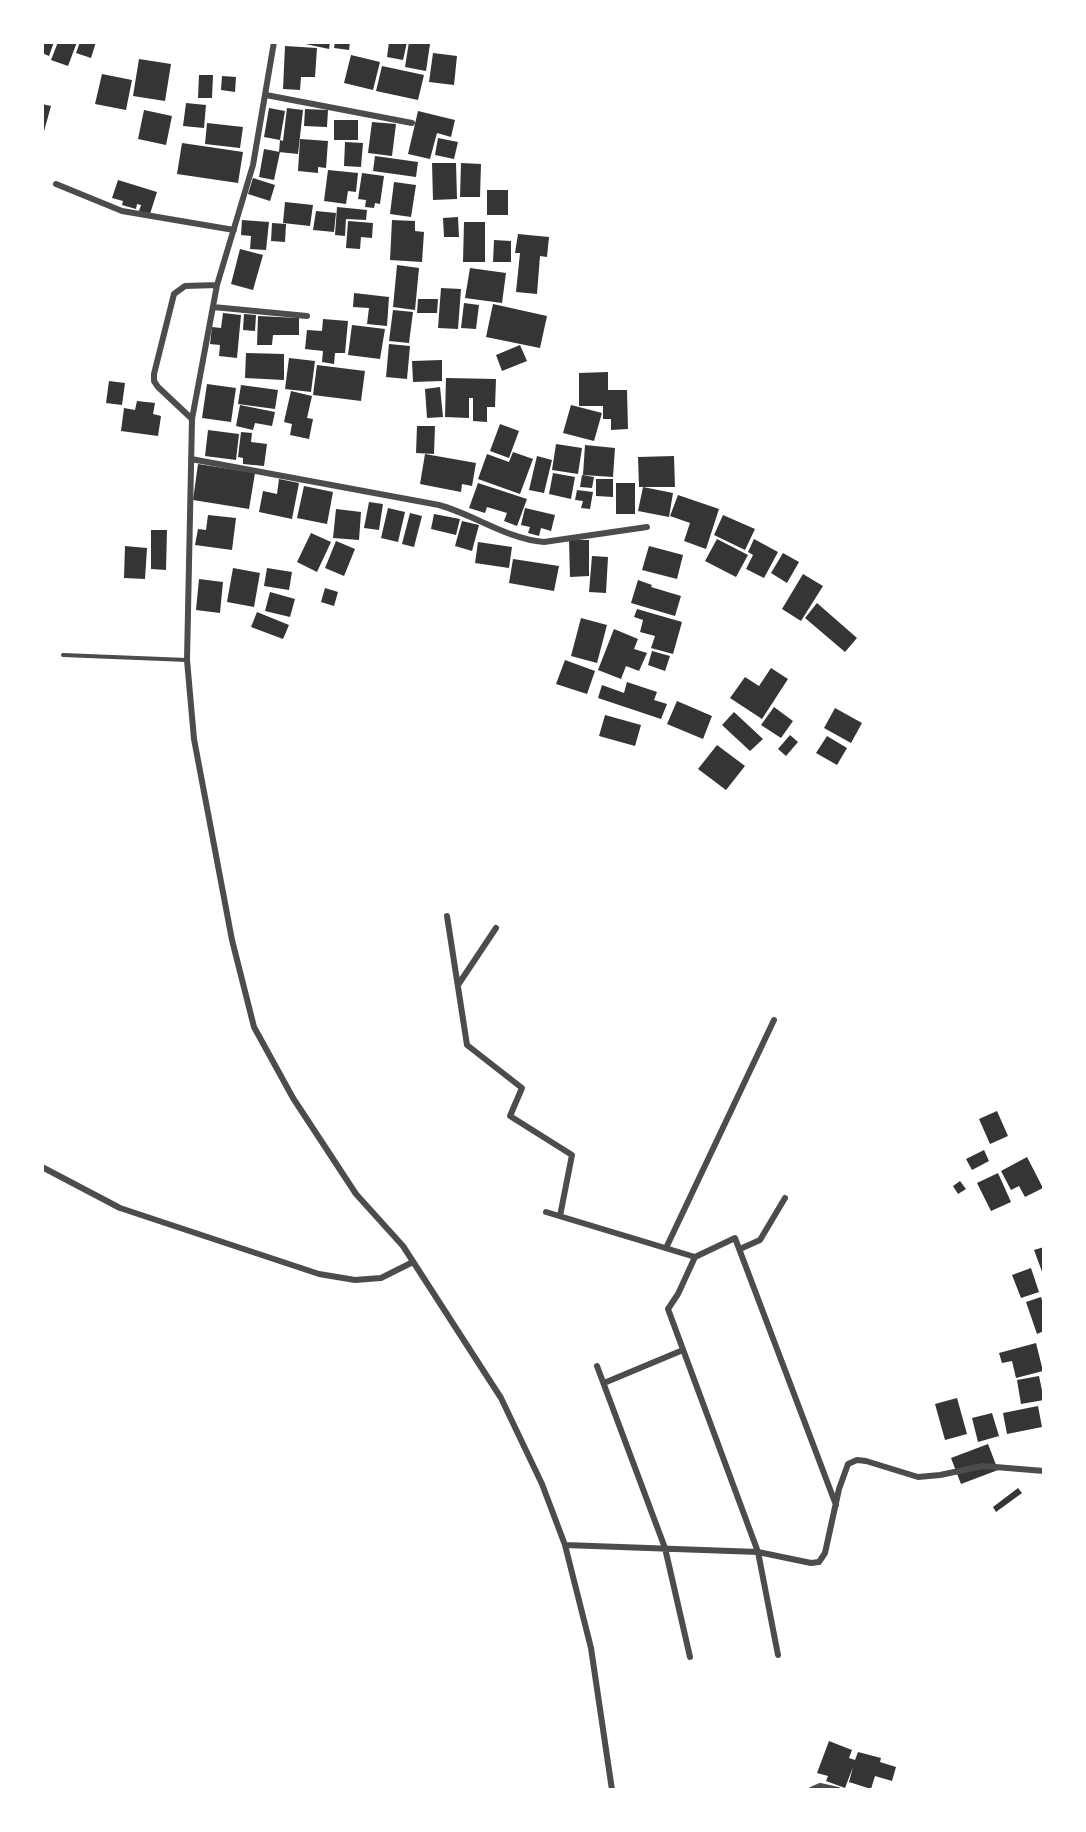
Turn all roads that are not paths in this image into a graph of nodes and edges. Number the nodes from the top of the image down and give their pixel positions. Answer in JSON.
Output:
{"nodes":[{"id":1,"x":274,"y":42,"type":"edge"},
{"id":2,"x":266,"y":96,"type":"junction"},
{"id":3,"x":412,"y":123,"type":"dead end"},
{"id":4,"x":56,"y":184,"type":"dead end"},
{"id":5,"x":234,"y":230,"type":"junction"},
{"id":6,"x":217,"y":285,"type":"junction"},
{"id":7,"x":213,"y":306,"type":"junction"},
{"id":8,"x":307,"y":316,"type":"dead end"},
{"id":9,"x":192,"y":419,"type":"junction"},
{"id":10,"x":191,"y":459,"type":"junction"},
{"id":11,"x":647,"y":527,"type":"dead end"},
{"id":12,"x":63,"y":655,"type":"dead end"},
{"id":13,"x":187,"y":660,"type":"junction"},
{"id":14,"x":447,"y":916,"type":"dead end"},
{"id":15,"x":496,"y":928,"type":"dead end"},
{"id":16,"x":458,"y":986,"type":"junction"},
{"id":17,"x":774,"y":1020,"type":"dead end"},
{"id":18,"x":42,"y":1167,"type":"edge"},
{"id":19,"x":785,"y":1198,"type":"dead end"},
{"id":20,"x":546,"y":1212,"type":"dead end"},
{"id":21,"x":560,"y":1216,"type":"junction"},
{"id":22,"x":666,"y":1248,"type":"junction"},
{"id":23,"x":740,"y":1249,"type":"junction"},
{"id":24,"x":694,"y":1257,"type":"junction"},
{"id":25,"x":413,"y":1262,"type":"junction"},
{"id":26,"x":683,"y":1350,"type":"junction"},
{"id":27,"x":597,"y":1366,"type":"dead end"},
{"id":28,"x":604,"y":1383,"type":"junction"},
{"id":29,"x":1044,"y":1471,"type":"edge"},
{"id":30,"x":836,"y":1505,"type":"junction"},
{"id":31,"x":565,"y":1545,"type":"junction"},
{"id":32,"x":665,"y":1548,"type":"junction"},
{"id":33,"x":758,"y":1552,"type":"junction"},
{"id":34,"x":778,"y":1654,"type":"dead end"},
{"id":35,"x":690,"y":1657,"type":"dead end"},
{"id":36,"x":612,"y":1790,"type":"edge"},
{"id":37,"x":811,"y":1790,"type":"edge"},
{"id":38,"x":837,"y":1790,"type":"edge"}],
"edges":[{"from":1,"to":2,"type":"street"},
{"from":2,"to":3,"type":"street"},
{"from":2,"to":5,"type":"street"},
{"from":4,"to":5,"type":"street"},
{"from":5,"to":6,"type":"street"},
{"from":6,"to":7,"type":"street"},
{"from":6,"to":9,"type":"street"},
{"from":7,"to":8,"type":"street"},
{"from":7,"to":9,"type":"street"},
{"from":9,"to":10,"type":"street"},
{"from":10,"to":11,"type":"street"},
{"from":10,"to":13,"type":"street"},
{"from":12,"to":13,"type":"lane"},
{"from":13,"to":25,"type":"street"},
{"from":14,"to":16,"type":"street"},
{"from":15,"to":16,"type":"street"},
{"from":16,"to":21,"type":"street"},
{"from":17,"to":22,"type":"street"},
{"from":18,"to":25,"type":"street"},
{"from":19,"to":23,"type":"street"},
{"from":20,"to":21,"type":"street"},
{"from":21,"to":22,"type":"street"},
{"from":22,"to":24,"type":"street"},
{"from":23,"to":24,"type":"street"},
{"from":23,"to":30,"type":"street"},
{"from":24,"to":26,"type":"street"},
{"from":25,"to":31,"type":"street"},
{"from":26,"to":28,"type":"street"},
{"from":26,"to":33,"type":"street"},
{"from":27,"to":28,"type":"street"},
{"from":28,"to":32,"type":"street"},
{"from":29,"to":30,"type":"street"},
{"from":30,"to":33,"type":"street"},
{"from":31,"to":32,"type":"street"},
{"from":31,"to":36,"type":"street"},
{"from":32,"to":33,"type":"street"},
{"from":32,"to":35,"type":"street"},
{"from":33,"to":34,"type":"street"},
{"from":37,"to":38,"type":"street"}]}
